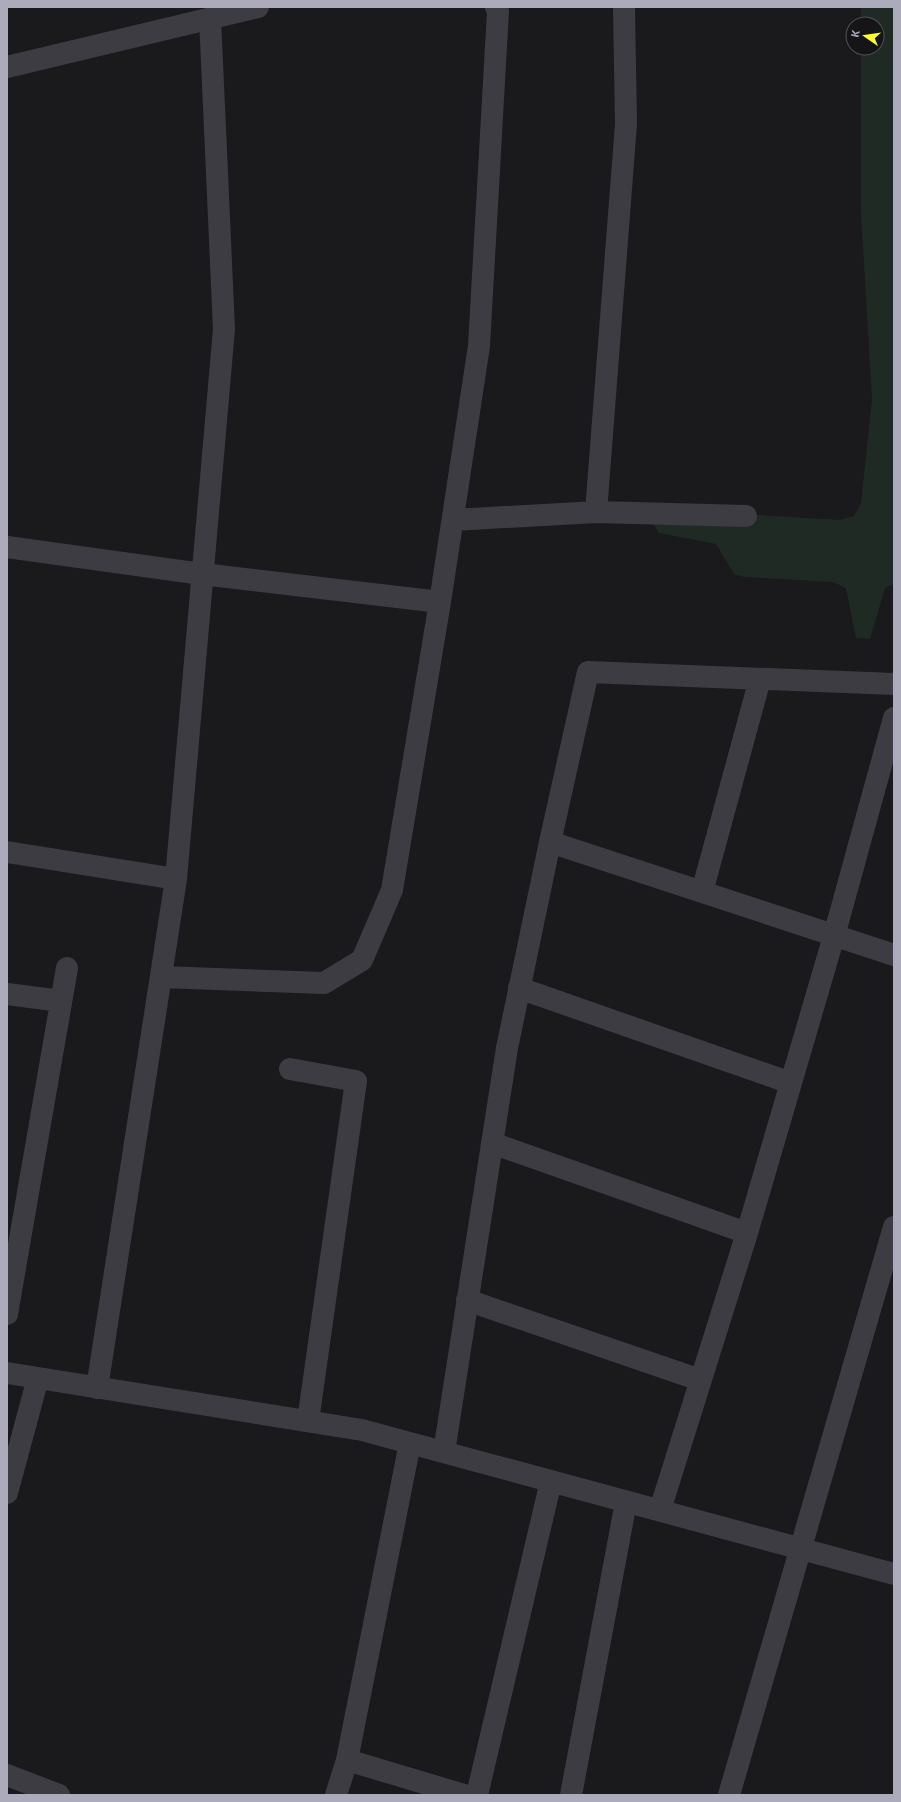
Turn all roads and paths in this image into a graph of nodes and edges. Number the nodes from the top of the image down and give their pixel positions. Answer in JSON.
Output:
{"nodes":[{"id":1,"x":258,"y":7,"type":"edge"},
{"id":2,"x":496,"y":7,"type":"edge"},
{"id":3,"x":624,"y":7,"type":"edge"},
{"id":4,"x":210,"y":18,"type":"junction"},
{"id":5,"x":7,"y":67,"type":"edge"},
{"id":6,"x":596,"y":512,"type":"junction"},
{"id":7,"x":746,"y":516,"type":"dead end"},
{"id":8,"x":453,"y":520,"type":"junction"},
{"id":9,"x":7,"y":547,"type":"edge"},
{"id":10,"x":202,"y":574,"type":"junction"},
{"id":11,"x":440,"y":602,"type":"junction"},
{"id":12,"x":760,"y":679,"type":"junction"},
{"id":13,"x":894,"y":684,"type":"edge"},
{"id":14,"x":894,"y":718,"type":"edge"},
{"id":15,"x":550,"y":842,"type":"junction"},
{"id":16,"x":7,"y":852,"type":"edge"},
{"id":17,"x":176,"y":879,"type":"junction"},
{"id":18,"x":702,"y":892,"type":"junction"},
{"id":19,"x":834,"y":936,"type":"junction"},
{"id":20,"x":894,"y":955,"type":"edge"},
{"id":21,"x":67,"y":968,"type":"dead end"},
{"id":22,"x":162,"y":977,"type":"junction"},
{"id":23,"x":519,"y":988,"type":"junction"},
{"id":24,"x":7,"y":994,"type":"edge"},
{"id":25,"x":61,"y":1001,"type":"junction"},
{"id":26,"x":290,"y":1069,"type":"dead end"},
{"id":27,"x":791,"y":1083,"type":"junction"},
{"id":28,"x":492,"y":1143,"type":"junction"},
{"id":29,"x":894,"y":1227,"type":"edge"},
{"id":30,"x":747,"y":1233,"type":"junction"},
{"id":31,"x":468,"y":1300,"type":"junction"},
{"id":32,"x":7,"y":1314,"type":"edge"},
{"id":33,"x":7,"y":1373,"type":"edge"},
{"id":34,"x":38,"y":1378,"type":"junction"},
{"id":35,"x":700,"y":1380,"type":"junction"},
{"id":36,"x":97,"y":1388,"type":"junction"},
{"id":37,"x":308,"y":1421,"type":"junction"},
{"id":38,"x":410,"y":1443,"type":"junction"},
{"id":39,"x":444,"y":1452,"type":"junction"},
{"id":40,"x":551,"y":1481,"type":"junction"},
{"id":41,"x":7,"y":1493,"type":"edge"},
{"id":42,"x":626,"y":1502,"type":"junction"},
{"id":43,"x":660,"y":1510,"type":"junction"},
{"id":44,"x":801,"y":1549,"type":"junction"},
{"id":45,"x":894,"y":1574,"type":"edge"},
{"id":46,"x":347,"y":1760,"type":"junction"},
{"id":47,"x":7,"y":1775,"type":"edge"},
{"id":48,"x":59,"y":1795,"type":"edge"},
{"id":49,"x":336,"y":1795,"type":"edge"},
{"id":50,"x":464,"y":1795,"type":"edge"},
{"id":51,"x":477,"y":1795,"type":"edge"},
{"id":52,"x":571,"y":1795,"type":"edge"},
{"id":53,"x":729,"y":1795,"type":"edge"}],
"edges":[{"from":1,"to":4,"type":"street"},
{"from":2,"to":8,"type":"street"},
{"from":3,"to":6,"type":"street"},
{"from":4,"to":5,"type":"street"},
{"from":4,"to":10,"type":"street"},
{"from":6,"to":7,"type":"street"},
{"from":6,"to":8,"type":"street"},
{"from":8,"to":11,"type":"street"},
{"from":9,"to":10,"type":"street"},
{"from":10,"to":11,"type":"street"},
{"from":10,"to":17,"type":"street"},
{"from":11,"to":22,"type":"street"},
{"from":12,"to":13,"type":"street"},
{"from":12,"to":15,"type":"street"},
{"from":12,"to":18,"type":"street"},
{"from":14,"to":19,"type":"street"},
{"from":15,"to":18,"type":"street"},
{"from":15,"to":23,"type":"street"},
{"from":16,"to":17,"type":"street"},
{"from":17,"to":22,"type":"street"},
{"from":18,"to":19,"type":"street"},
{"from":19,"to":20,"type":"street"},
{"from":19,"to":27,"type":"street"},
{"from":21,"to":25,"type":"street"},
{"from":22,"to":36,"type":"street"},
{"from":23,"to":27,"type":"street"},
{"from":23,"to":28,"type":"street"},
{"from":24,"to":25,"type":"street"},
{"from":25,"to":32,"type":"street"},
{"from":26,"to":37,"type":"street"},
{"from":27,"to":30,"type":"street"},
{"from":28,"to":30,"type":"street"},
{"from":28,"to":31,"type":"street"},
{"from":29,"to":44,"type":"street"},
{"from":30,"to":35,"type":"street"},
{"from":31,"to":35,"type":"street"},
{"from":31,"to":39,"type":"street"},
{"from":33,"to":34,"type":"street"},
{"from":34,"to":36,"type":"street"},
{"from":34,"to":41,"type":"street"},
{"from":35,"to":43,"type":"street"},
{"from":36,"to":37,"type":"street"},
{"from":37,"to":38,"type":"street"},
{"from":38,"to":39,"type":"street"},
{"from":38,"to":46,"type":"street"},
{"from":39,"to":40,"type":"street"},
{"from":40,"to":42,"type":"street"},
{"from":40,"to":51,"type":"street"},
{"from":42,"to":43,"type":"street"},
{"from":42,"to":52,"type":"street"},
{"from":43,"to":44,"type":"street"},
{"from":44,"to":45,"type":"street"},
{"from":44,"to":53,"type":"street"},
{"from":46,"to":49,"type":"street"},
{"from":46,"to":50,"type":"street"},
{"from":47,"to":48,"type":"street"}]}
